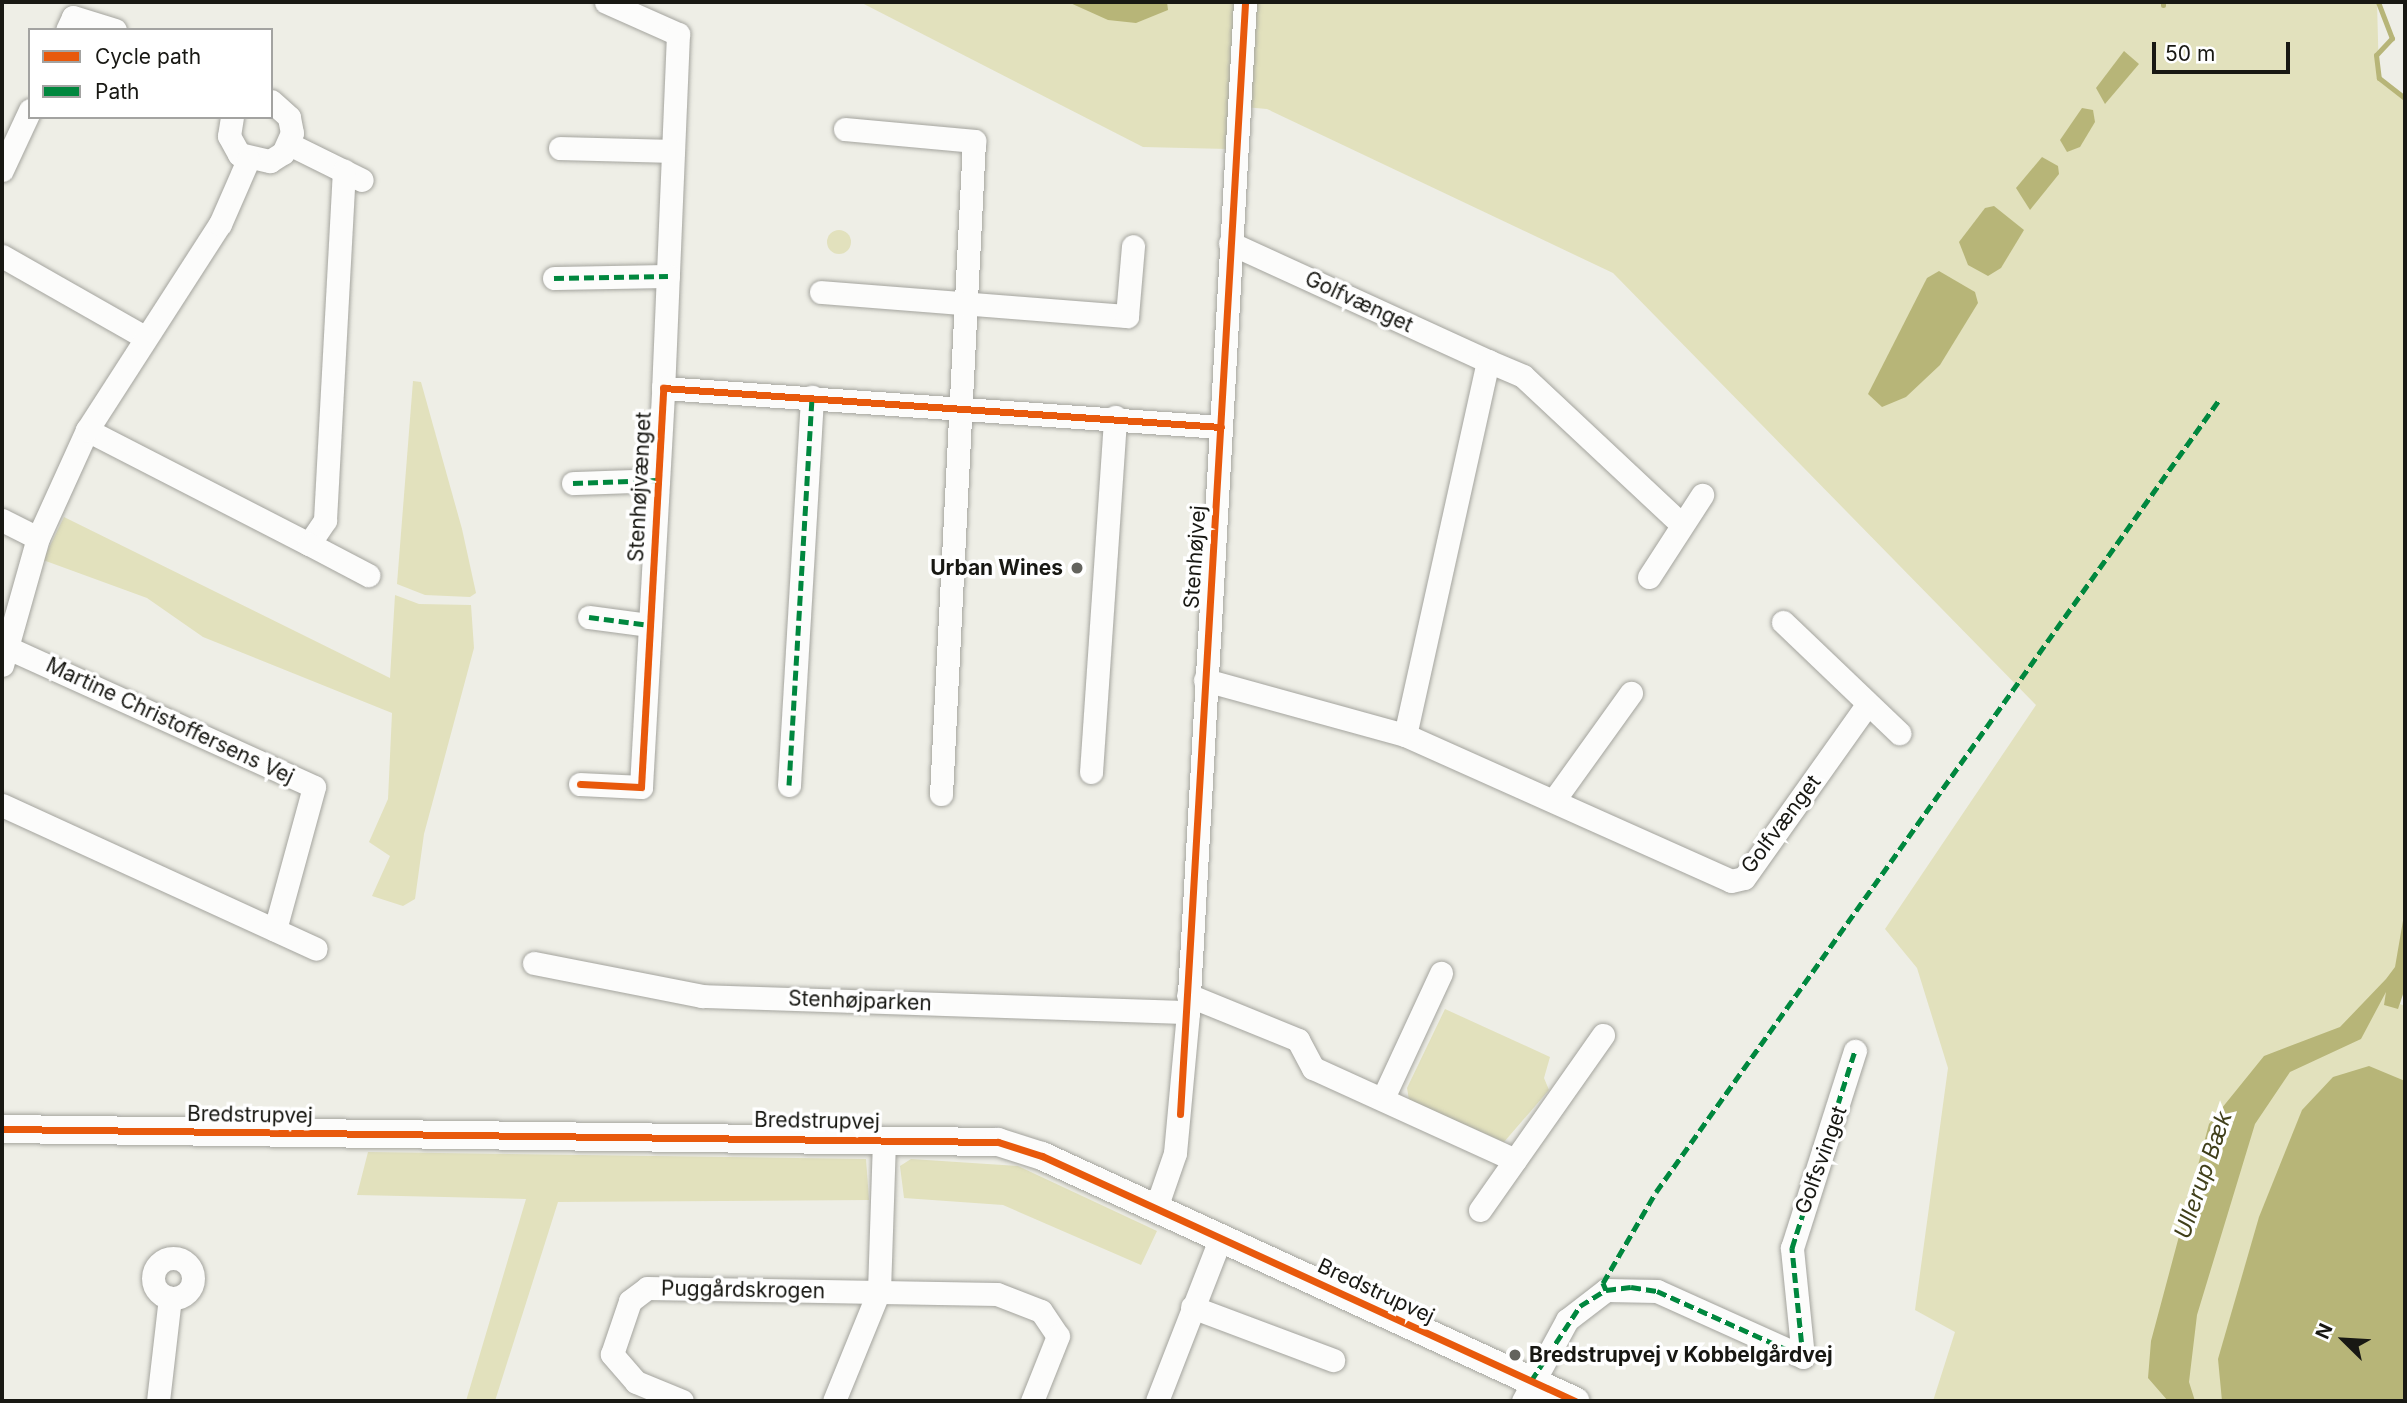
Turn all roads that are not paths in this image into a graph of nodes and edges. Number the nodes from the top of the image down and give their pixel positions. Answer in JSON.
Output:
{"nodes":[{"id":1,"x":606,"y":2,"type":"edge"},
{"id":2,"x":1245,"y":2,"type":"edge"},
{"id":3,"x":68,"y":28,"type":"edge"},
{"id":4,"x":109,"y":28,"type":"edge"},
{"id":5,"x":273,"y":103,"type":"edge"},
{"id":6,"x":28,"y":114,"type":"edge"},
{"id":7,"x":232,"y":119,"type":"edge"},
{"id":8,"x":845,"y":129,"type":"dead end"},
{"id":9,"x":289,"y":144,"type":"junction"},
{"id":10,"x":560,"y":148,"type":"dead end"},
{"id":11,"x":673,"y":151,"type":"junction"},
{"id":12,"x":248,"y":160,"type":"junction"},
{"id":13,"x":2,"y":170,"type":"edge"},
{"id":14,"x":1230,"y":243,"type":"junction"},
{"id":15,"x":1133,"y":246,"type":"dead end"},
{"id":16,"x":2,"y":257,"type":"edge"},
{"id":17,"x":668,"y":276,"type":"junction"},
{"id":18,"x":554,"y":278,"type":"dead end"},
{"id":19,"x":821,"y":292,"type":"dead end"},
{"id":20,"x":968,"y":302,"type":"junction"},
{"id":21,"x":143,"y":336,"type":"junction"},
{"id":22,"x":1489,"y":361,"type":"junction"},
{"id":23,"x":663,"y":388,"type":"junction"},
{"id":24,"x":812,"y":397,"type":"junction"},
{"id":25,"x":965,"y":408,"type":"junction"},
{"id":26,"x":1115,"y":417,"type":"junction"},
{"id":27,"x":1221,"y":427,"type":"junction"},
{"id":28,"x":87,"y":430,"type":"junction"},
{"id":29,"x":658,"y":480,"type":"junction"},
{"id":30,"x":573,"y":483,"type":"dead end"},
{"id":31,"x":1702,"y":495,"type":"dead end"},
{"id":32,"x":2,"y":520,"type":"edge"},
{"id":33,"x":1681,"y":524,"type":"junction"},
{"id":34,"x":38,"y":538,"type":"junction"},
{"id":35,"x":309,"y":544,"type":"junction"},
{"id":36,"x":368,"y":575,"type":"dead end"},
{"id":37,"x":1649,"y":577,"type":"dead end"},
{"id":38,"x":589,"y":617,"type":"dead end"},
{"id":39,"x":1783,"y":622,"type":"dead end"},
{"id":40,"x":649,"y":625,"type":"junction"},
{"id":41,"x":4,"y":656,"type":"edge"},
{"id":42,"x":1205,"y":680,"type":"junction"},
{"id":43,"x":1631,"y":693,"type":"dead end"},
{"id":44,"x":1867,"y":705,"type":"junction"},
{"id":45,"x":1899,"y":733,"type":"dead end"},
{"id":46,"x":1405,"y":735,"type":"junction"},
{"id":47,"x":1091,"y":772,"type":"dead end"},
{"id":48,"x":580,"y":784,"type":"dead end"},
{"id":49,"x":789,"y":785,"type":"dead end"},
{"id":50,"x":941,"y":794,"type":"dead end"},
{"id":51,"x":1553,"y":800,"type":"junction"},
{"id":52,"x":2,"y":805,"type":"edge"},
{"id":53,"x":275,"y":930,"type":"junction"},
{"id":54,"x":316,"y":949,"type":"dead end"},
{"id":55,"x":534,"y":963,"type":"dead end"},
{"id":56,"x":1441,"y":972,"type":"dead end"},
{"id":57,"x":1188,"y":1004,"type":"junction"},
{"id":58,"x":1603,"y":1035,"type":"dead end"},
{"id":59,"x":1855,"y":1051,"type":"dead end"},
{"id":60,"x":1383,"y":1098,"type":"junction"},
{"id":61,"x":2,"y":1129,"type":"edge"},
{"id":62,"x":884,"y":1140,"type":"junction"},
{"id":63,"x":1515,"y":1160,"type":"junction"},
{"id":64,"x":1156,"y":1208,"type":"junction"},
{"id":65,"x":1480,"y":1210,"type":"dead end"},
{"id":66,"x":1220,"y":1239,"type":"junction"},
{"id":67,"x":879,"y":1291,"type":"junction"},
{"id":68,"x":170,"y":1298,"type":"dead end"},
{"id":69,"x":1192,"y":1307,"type":"junction"},
{"id":70,"x":1333,"y":1360,"type":"dead end"},
{"id":71,"x":1527,"y":1391,"type":"edge"},
{"id":72,"x":158,"y":1401,"type":"edge"},
{"id":73,"x":682,"y":1401,"type":"edge"},
{"id":74,"x":834,"y":1401,"type":"edge"},
{"id":75,"x":1032,"y":1401,"type":"edge"},
{"id":76,"x":1157,"y":1401,"type":"edge"},
{"id":77,"x":1575,"y":1401,"type":"edge"}],
"edges":[{"from":1,"to":11,"type":"street","name":"Stenhøjvænget"},
{"from":2,"to":14,"type":"street","name":"Stenhøjvej"},
{"from":3,"to":4,"type":"street"},
{"from":5,"to":9,"type":"street"},
{"from":6,"to":13,"type":"street"},
{"from":7,"to":12,"type":"street"},
{"from":8,"to":20,"type":"street"},
{"from":9,"to":12,"type":"street"},
{"from":9,"to":35,"type":"street"},
{"from":10,"to":11,"type":"street"},
{"from":11,"to":17,"type":"street","name":"Stenhøjvænget"},
{"from":12,"to":21,"type":"street","name":"Martine Christoffersens Vej"},
{"from":14,"to":22,"type":"street","name":"Golfvænget"},
{"from":14,"to":27,"type":"street","name":"Stenhøjvej"},
{"from":15,"to":20,"type":"street"},
{"from":16,"to":21,"type":"street"},
{"from":17,"to":18,"type":"street"},
{"from":17,"to":23,"type":"street","name":"Stenhøjvænget"},
{"from":19,"to":20,"type":"street"},
{"from":20,"to":25,"type":"street"},
{"from":21,"to":28,"type":"street","name":"Martine Christoffersens Vej"},
{"from":22,"to":33,"type":"street","name":"Golfvænget"},
{"from":22,"to":46,"type":"street"},
{"from":23,"to":24,"type":"street","name":"Stenhøjvænget"},
{"from":23,"to":29,"type":"street","name":"Stenhøjvænget"},
{"from":24,"to":25,"type":"street","name":"Stenhøjvænget"},
{"from":24,"to":49,"type":"street"},
{"from":25,"to":26,"type":"street","name":"Stenhøjvænget"},
{"from":25,"to":50,"type":"street"},
{"from":26,"to":27,"type":"street","name":"Stenhøjvænget"},
{"from":26,"to":47,"type":"street"},
{"from":27,"to":42,"type":"street","name":"Stenhøjvej"},
{"from":28,"to":34,"type":"street","name":"Martine Christoffersens Vej"},
{"from":28,"to":35,"type":"street"},
{"from":29,"to":30,"type":"street","name":"Stenhøjvænget"},
{"from":29,"to":40,"type":"street","name":"Stenhøjvænget"},
{"from":31,"to":33,"type":"street"},
{"from":32,"to":34,"type":"street"},
{"from":33,"to":37,"type":"street"},
{"from":34,"to":41,"type":"street","name":"Martine Christoffersens Vej"},
{"from":35,"to":36,"type":"street"},
{"from":38,"to":40,"type":"street"},
{"from":39,"to":44,"type":"street"},
{"from":40,"to":48,"type":"street","name":"Stenhøjvænget"},
{"from":41,"to":53,"type":"street","name":"Martine Christoffersens Vej"},
{"from":42,"to":46,"type":"street","name":"Golfvænget"},
{"from":42,"to":57,"type":"street","name":"Stenhøjvej"},
{"from":43,"to":51,"type":"street"},
{"from":44,"to":45,"type":"street"},
{"from":44,"to":51,"type":"street","name":"Golfvænget"},
{"from":46,"to":51,"type":"street","name":"Golfvænget"},
{"from":52,"to":53,"type":"street"},
{"from":53,"to":54,"type":"street"},
{"from":55,"to":57,"type":"street","name":"Stenhøjparken"},
{"from":56,"to":60,"type":"street"},
{"from":57,"to":60,"type":"street"},
{"from":57,"to":64,"type":"street","name":"Stenhøjvej"},
{"from":58,"to":63,"type":"street"},
{"from":59,"to":71,"type":"street","name":"Golfsvinget"},
{"from":60,"to":63,"type":"street"},
{"from":61,"to":62,"type":"street","name":"Bredstrupvej"},
{"from":62,"to":64,"type":"street","name":"Bredstrupvej"},
{"from":62,"to":67,"type":"street"},
{"from":63,"to":65,"type":"street"},
{"from":64,"to":66,"type":"street","name":"Bredstrupvej"},
{"from":66,"to":69,"type":"street"},
{"from":66,"to":71,"type":"street","name":"Bredstrupvej"},
{"from":67,"to":73,"type":"street","name":"Puggårdskrogen"},
{"from":67,"to":74,"type":"street"},
{"from":67,"to":75,"type":"street"},
{"from":68,"to":72,"type":"street"},
{"from":69,"to":70,"type":"street"},
{"from":69,"to":76,"type":"street"},
{"from":71,"to":77,"type":"street","name":"Bredstrupvej"}]}
